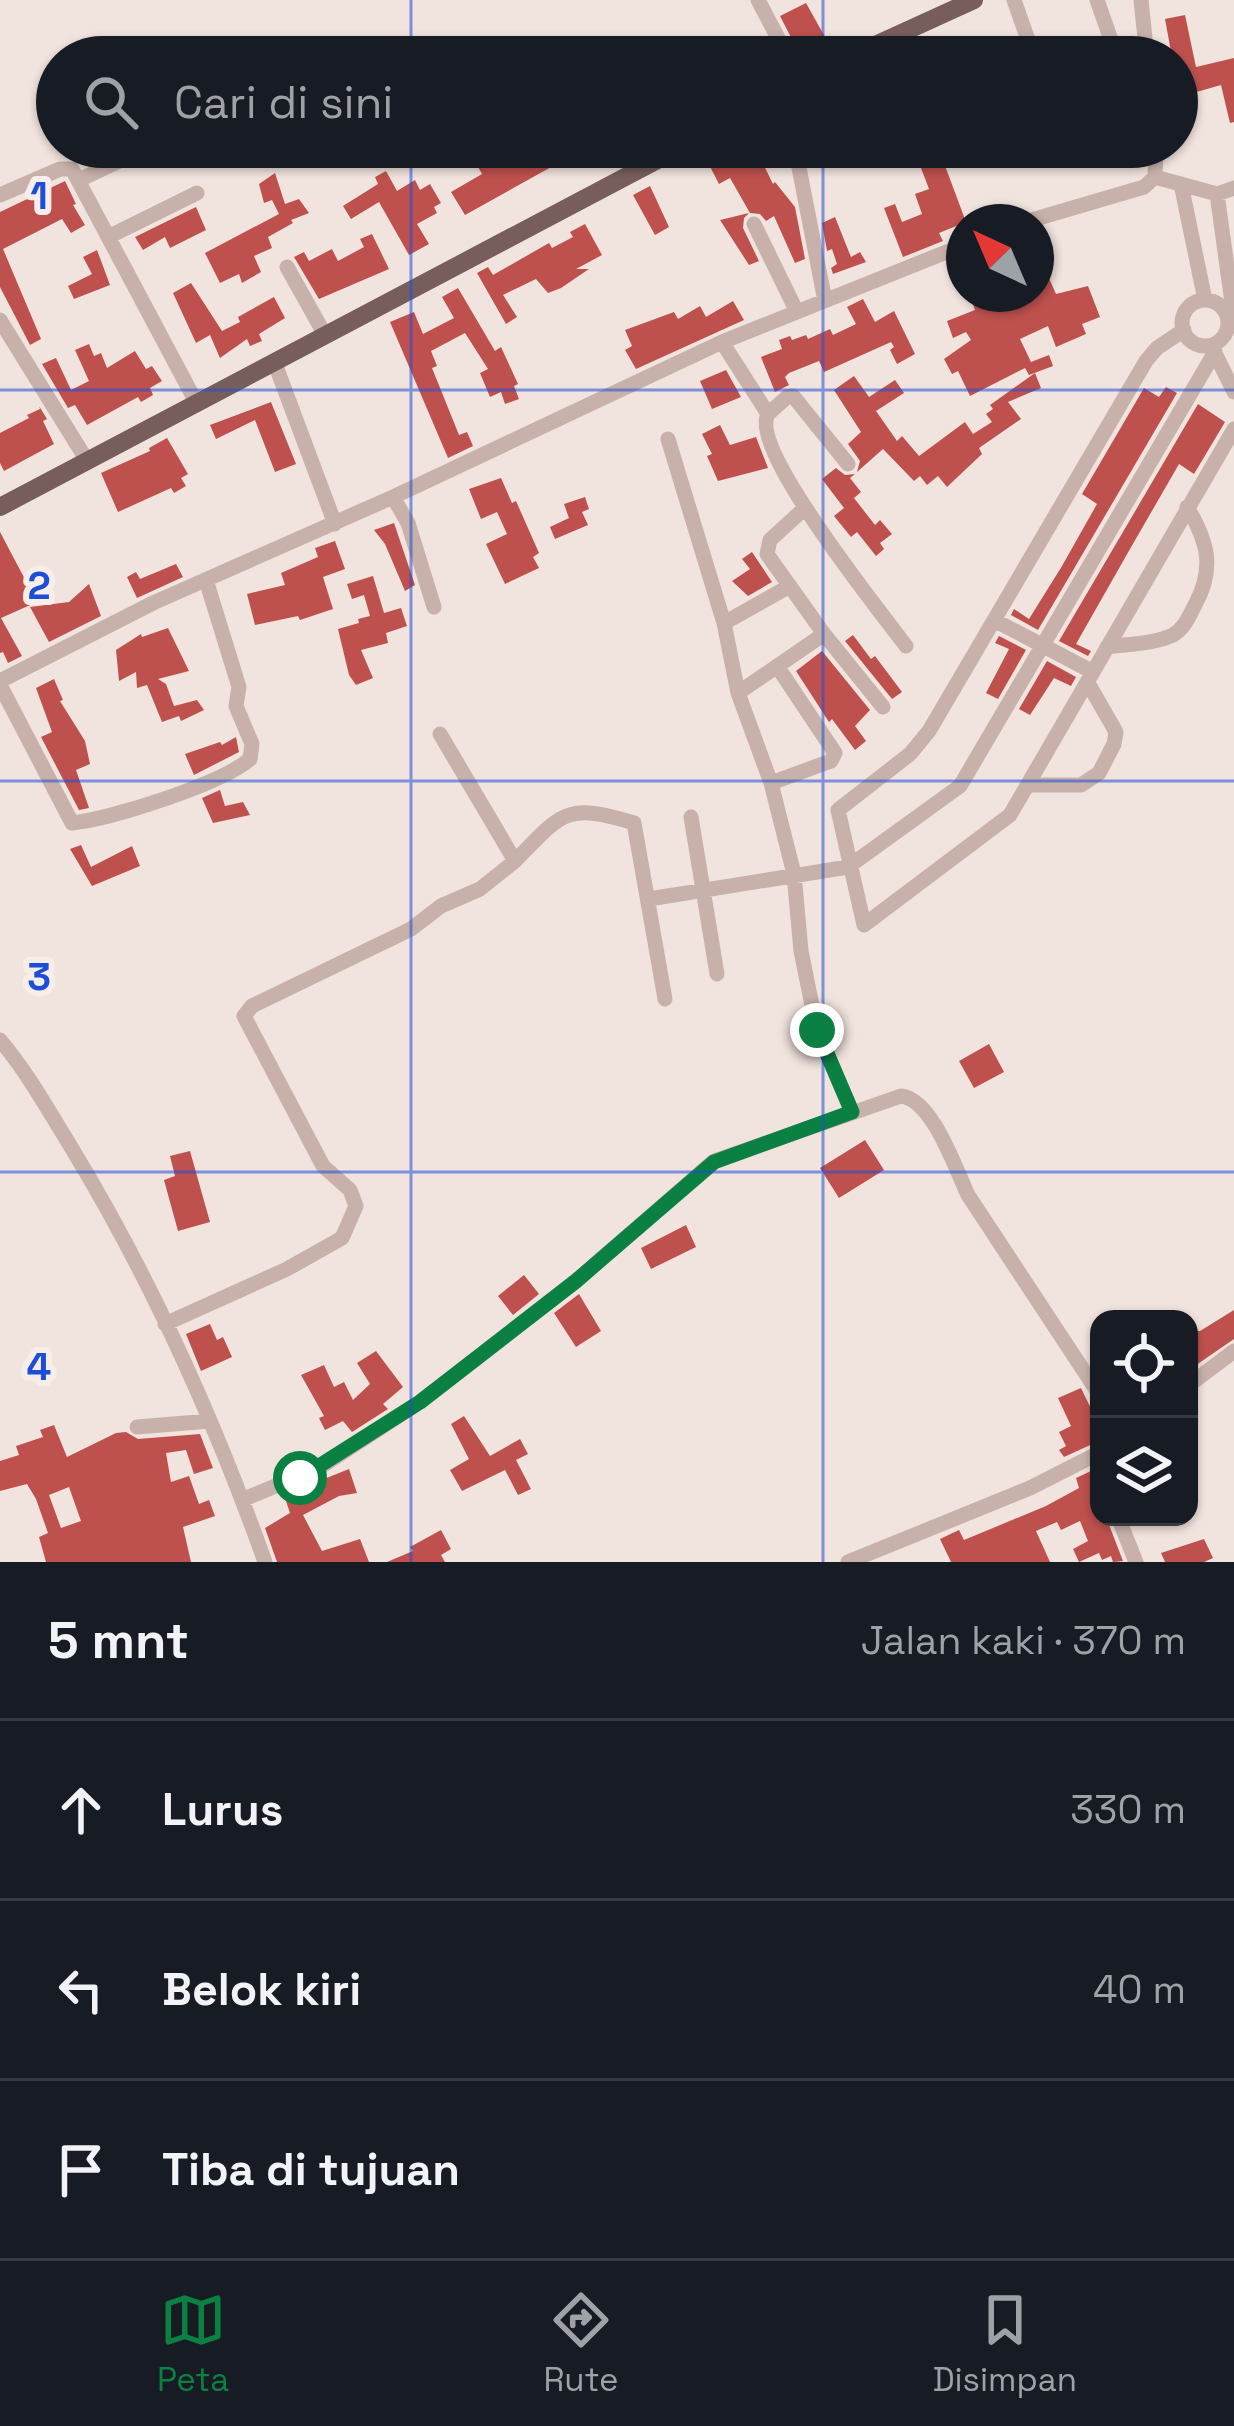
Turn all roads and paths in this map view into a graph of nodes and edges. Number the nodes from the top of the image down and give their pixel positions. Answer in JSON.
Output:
{"nodes":[{"id":1,"x":974,"y":0,"type":"edge"},
{"id":2,"x":1014,"y":0,"type":"edge"},
{"id":3,"x":1097,"y":0,"type":"edge"},
{"id":4,"x":1141,"y":0,"type":"edge"},
{"id":5,"x":763,"y":2,"type":"edge"},
{"id":6,"x":778,"y":36,"type":"edge"},
{"id":7,"x":895,"y":36,"type":"edge"},
{"id":8,"x":1027,"y":36,"type":"edge"},
{"id":9,"x":1106,"y":36,"type":"edge"},
{"id":10,"x":1145,"y":36,"type":"edge"},
{"id":11,"x":64,"y":168,"type":"edge"},
{"id":12,"x":67,"y":168,"type":"edge"},
{"id":13,"x":104,"y":168,"type":"edge"},
{"id":14,"x":642,"y":168,"type":"edge"},
{"id":15,"x":799,"y":168,"type":"edge"},
{"id":16,"x":1155,"y":168,"type":"edge"},
{"id":17,"x":1155,"y":177,"type":"junction"},
{"id":18,"x":79,"y":180,"type":"junction"},
{"id":19,"x":1181,"y":184,"type":"junction"},
{"id":20,"x":1234,"y":188,"type":"edge"},
{"id":21,"x":196,"y":193,"type":"dead end"},
{"id":22,"x":1217,"y":194,"type":"junction"},
{"id":23,"x":0,"y":195,"type":"edge"},
{"id":24,"x":1054,"y":214,"type":"edge"},
{"id":25,"x":754,"y":224,"type":"dead end"},
{"id":26,"x":110,"y":236,"type":"junction"},
{"id":27,"x":946,"y":251,"type":"edge"},
{"id":28,"x":287,"y":267,"type":"dead end"},
{"id":29,"x":1204,"y":300,"type":"junction"},
{"id":30,"x":825,"y":301,"type":"junction"},
{"id":31,"x":797,"y":312,"type":"junction"},
{"id":32,"x":1234,"y":317,"type":"edge"},
{"id":33,"x":0,"y":320,"type":"edge"},
{"id":34,"x":1184,"y":330,"type":"junction"},
{"id":35,"x":325,"y":335,"type":"junction"},
{"id":36,"x":722,"y":342,"type":"junction"},
{"id":37,"x":1213,"y":348,"type":"junction"},
{"id":38,"x":274,"y":361,"type":"junction"},
{"id":39,"x":1234,"y":392,"type":"edge"},
{"id":40,"x":196,"y":402,"type":"junction"},
{"id":41,"x":768,"y":414,"type":"junction"},
{"id":42,"x":1234,"y":429,"type":"edge"},
{"id":43,"x":668,"y":439,"type":"dead end"},
{"id":44,"x":86,"y":459,"type":"junction"},
{"id":45,"x":848,"y":464,"type":"dead end"},
{"id":46,"x":393,"y":497,"type":"junction"},
{"id":47,"x":0,"y":507,"type":"edge"},
{"id":48,"x":1187,"y":507,"type":"junction"},
{"id":49,"x":805,"y":508,"type":"junction"},
{"id":50,"x":335,"y":524,"type":"junction"},
{"id":51,"x":206,"y":580,"type":"junction"},
{"id":52,"x":790,"y":586,"type":"junction"},
{"id":53,"x":434,"y":607,"type":"dead end"},
{"id":54,"x":994,"y":620,"type":"junction"},
{"id":55,"x":724,"y":623,"type":"junction"},
{"id":56,"x":824,"y":634,"type":"junction"},
{"id":57,"x":906,"y":646,"type":"dead end"},
{"id":58,"x":1044,"y":646,"type":"junction"},
{"id":59,"x":1107,"y":647,"type":"junction"},
{"id":60,"x":777,"y":666,"type":"junction"},
{"id":61,"x":1090,"y":677,"type":"junction"},
{"id":62,"x":0,"y":683,"type":"edge"},
{"id":63,"x":738,"y":693,"type":"junction"},
{"id":64,"x":883,"y":707,"type":"dead end"},
{"id":65,"x":440,"y":734,"type":"dead end"},
{"id":66,"x":771,"y":783,"type":"junction"},
{"id":67,"x":1028,"y":784,"type":"junction"},
{"id":68,"x":691,"y":817,"type":"dead end"},
{"id":69,"x":515,"y":861,"type":"junction"},
{"id":70,"x":848,"y":867,"type":"junction"},
{"id":71,"x":794,"y":874,"type":"junction"},
{"id":72,"x":704,"y":890,"type":"junction"},
{"id":73,"x":649,"y":899,"type":"junction"},
{"id":74,"x":717,"y":974,"type":"dead end"},
{"id":75,"x":665,"y":999,"type":"dead end"},
{"id":76,"x":0,"y":1040,"type":"edge"},
{"id":77,"x":852,"y":1112,"type":"junction"},
{"id":78,"x":162,"y":1316,"type":"junction"},
{"id":79,"x":1234,"y":1351,"type":"edge"},
{"id":80,"x":1198,"y":1378,"type":"edge"},
{"id":81,"x":1090,"y":1380,"type":"edge"},
{"id":82,"x":210,"y":1421,"type":"junction"},
{"id":83,"x":137,"y":1427,"type":"dead end"},
{"id":84,"x":1090,"y":1464,"type":"edge"},
{"id":85,"x":244,"y":1499,"type":"junction"},
{"id":86,"x":1122,"y":1526,"type":"edge"},
{"id":87,"x":264,"y":1558,"type":"edge"},
{"id":88,"x":242,"y":1562,"type":"edge"},
{"id":89,"x":852,"y":1562,"type":"edge"},
{"id":90,"x":1136,"y":1562,"type":"edge"}],
"edges":[{"from":1,"to":7,"type":"main road"},
{"from":2,"to":8,"type":"street"},
{"from":3,"to":9,"type":"street"},
{"from":4,"to":10,"type":"street"},
{"from":5,"to":6,"type":"street"},
{"from":11,"to":23,"type":"street"},
{"from":12,"to":18,"type":"street"},
{"from":13,"to":18,"type":"street"},
{"from":14,"to":35,"type":"main road"},
{"from":15,"to":30,"type":"street"},
{"from":16,"to":17,"type":"street"},
{"from":17,"to":19,"type":"street"},
{"from":17,"to":24,"type":"street"},
{"from":18,"to":26,"type":"street"},
{"from":19,"to":22,"type":"street"},
{"from":19,"to":29,"type":"street"},
{"from":20,"to":22,"type":"street"},
{"from":21,"to":26,"type":"street"},
{"from":22,"to":32,"type":"street"},
{"from":25,"to":31,"type":"street"},
{"from":26,"to":40,"type":"street"},
{"from":27,"to":30,"type":"street"},
{"from":28,"to":35,"type":"street"},
{"from":29,"to":34,"type":"street"},
{"from":29,"to":37,"type":"street"},
{"from":30,"to":31,"type":"street"},
{"from":31,"to":36,"type":"street"},
{"from":33,"to":44,"type":"street"},
{"from":34,"to":37,"type":"street"},
{"from":34,"to":54,"type":"street"},
{"from":35,"to":38,"type":"main road"},
{"from":36,"to":41,"type":"street"},
{"from":36,"to":46,"type":"street"},
{"from":37,"to":39,"type":"street"},
{"from":37,"to":58,"type":"street"},
{"from":38,"to":40,"type":"main road"},
{"from":38,"to":50,"type":"street"},
{"from":40,"to":44,"type":"main road"},
{"from":41,"to":45,"type":"street"},
{"from":41,"to":49,"type":"street"},
{"from":42,"to":48,"type":"street"},
{"from":43,"to":55,"type":"street"},
{"from":44,"to":47,"type":"main road"},
{"from":46,"to":50,"type":"street"},
{"from":46,"to":53,"type":"street"},
{"from":48,"to":59,"type":"street"},
{"from":48,"to":59,"type":"street"},
{"from":49,"to":52,"type":"street"},
{"from":49,"to":57,"type":"street"},
{"from":50,"to":51,"type":"street"},
{"from":51,"to":62,"type":"street"},
{"from":51,"to":62,"type":"street"},
{"from":52,"to":55,"type":"street"},
{"from":52,"to":56,"type":"street"},
{"from":54,"to":58,"type":"street"},
{"from":54,"to":70,"type":"street"},
{"from":55,"to":63,"type":"street"},
{"from":56,"to":60,"type":"street"},
{"from":56,"to":64,"type":"street"},
{"from":58,"to":61,"type":"street"},
{"from":58,"to":70,"type":"street"},
{"from":59,"to":61,"type":"street"},
{"from":60,"to":63,"type":"street"},
{"from":60,"to":66,"type":"street"},
{"from":61,"to":67,"type":"street"},
{"from":61,"to":67,"type":"street"},
{"from":63,"to":66,"type":"street"},
{"from":65,"to":69,"type":"street"},
{"from":66,"to":71,"type":"street"},
{"from":67,"to":70,"type":"street"},
{"from":68,"to":72,"type":"street"},
{"from":69,"to":73,"type":"street"},
{"from":69,"to":78,"type":"street"},
{"from":70,"to":71,"type":"street"},
{"from":71,"to":72,"type":"street"},
{"from":71,"to":77,"type":"street"},
{"from":72,"to":73,"type":"street"},
{"from":72,"to":74,"type":"street"},
{"from":73,"to":75,"type":"street"},
{"from":76,"to":78,"type":"street"},
{"from":77,"to":81,"type":"street"},
{"from":77,"to":85,"type":"street"},
{"from":78,"to":82,"type":"street"},
{"from":79,"to":80,"type":"street"},
{"from":82,"to":83,"type":"street"},
{"from":82,"to":85,"type":"street"},
{"from":84,"to":89,"type":"street"},
{"from":85,"to":87,"type":"street"},
{"from":86,"to":90,"type":"street"},
{"from":87,"to":88,"type":"street"}]}
